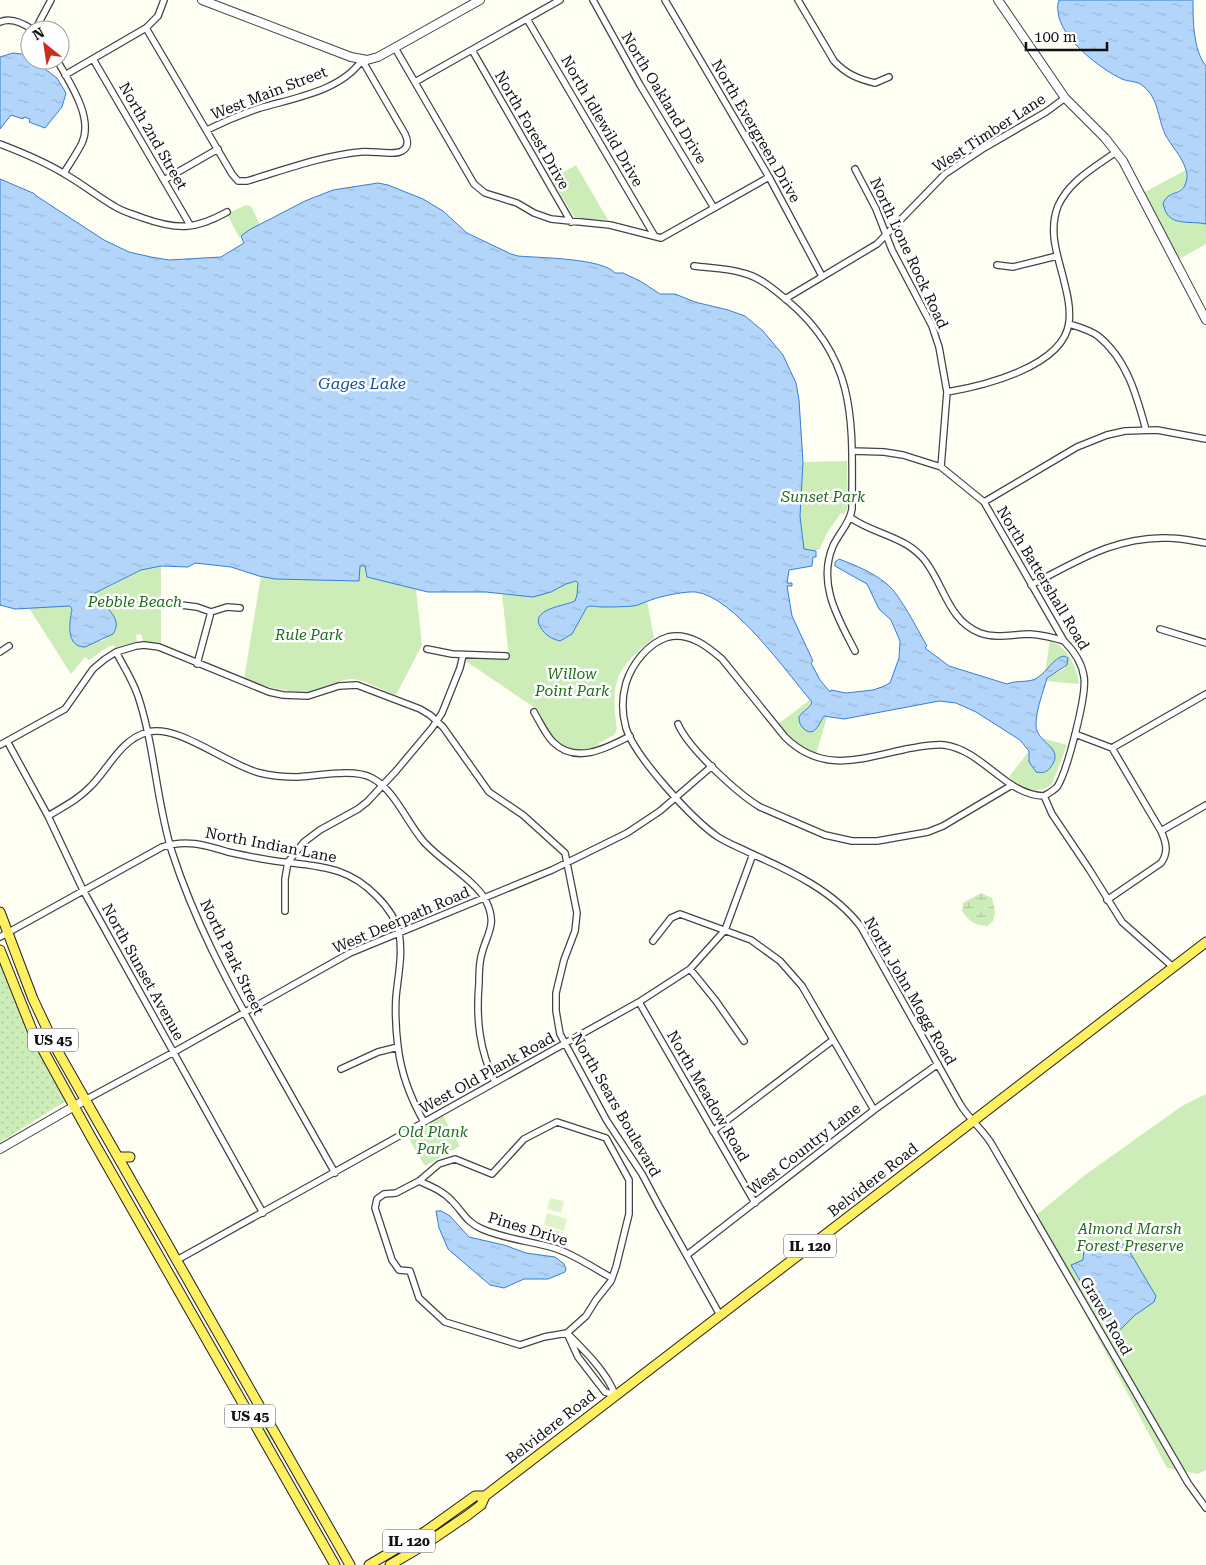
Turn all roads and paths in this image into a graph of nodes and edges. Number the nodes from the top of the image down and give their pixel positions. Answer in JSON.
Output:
{"nodes":[{"id":1,"x":51,"y":0,"type":"edge"},
{"id":2,"x":164,"y":0,"type":"edge"},
{"id":3,"x":202,"y":0,"type":"edge"},
{"id":4,"x":480,"y":0,"type":"edge"},
{"id":5,"x":560,"y":0,"type":"edge"},
{"id":6,"x":593,"y":0,"type":"edge"},
{"id":7,"x":665,"y":0,"type":"edge"},
{"id":8,"x":798,"y":0,"type":"edge"},
{"id":9,"x":998,"y":0,"type":"edge"},
{"id":10,"x":527,"y":19,"type":"junction"},
{"id":11,"x":40,"y":20,"type":"edge"},
{"id":12,"x":0,"y":22,"type":"edge"},
{"id":13,"x":20,"y":23,"type":"edge"},
{"id":14,"x":146,"y":28,"type":"junction"},
{"id":15,"x":395,"y":48,"type":"junction"},
{"id":16,"x":472,"y":50,"type":"junction"},
{"id":17,"x":93,"y":59,"type":"junction"},
{"id":18,"x":362,"y":60,"type":"junction"},
{"id":19,"x":63,"y":70,"type":"edge"},
{"id":20,"x":66,"y":75,"type":"junction"},
{"id":21,"x":889,"y":77,"type":"dead end"},
{"id":22,"x":415,"y":82,"type":"junction"},
{"id":23,"x":1065,"y":98,"type":"junction"},
{"id":24,"x":207,"y":130,"type":"junction"},
{"id":25,"x":0,"y":144,"type":"edge"},
{"id":26,"x":218,"y":149,"type":"junction"},
{"id":27,"x":1116,"y":152,"type":"junction"},
{"id":28,"x":855,"y":169,"type":"dead end"},
{"id":29,"x":64,"y":173,"type":"junction"},
{"id":30,"x":769,"y":177,"type":"junction"},
{"id":31,"x":164,"y":180,"type":"junction"},
{"id":32,"x":714,"y":208,"type":"junction"},
{"id":33,"x":227,"y":212,"type":"dead end"},
{"id":34,"x":571,"y":222,"type":"junction"},
{"id":35,"x":190,"y":225,"type":"junction"},
{"id":36,"x":654,"y":235,"type":"junction"},
{"id":37,"x":886,"y":236,"type":"junction"},
{"id":38,"x":1057,"y":256,"type":"junction"},
{"id":39,"x":997,"y":265,"type":"dead end"},
{"id":40,"x":694,"y":266,"type":"dead end"},
{"id":41,"x":822,"y":276,"type":"junction"},
{"id":42,"x":785,"y":299,"type":"junction"},
{"id":43,"x":1206,"y":320,"type":"edge"},
{"id":44,"x":1069,"y":324,"type":"junction"},
{"id":45,"x":947,"y":392,"type":"junction"},
{"id":46,"x":1146,"y":430,"type":"junction"},
{"id":47,"x":1206,"y":438,"type":"edge"},
{"id":48,"x":852,"y":451,"type":"junction"},
{"id":49,"x":941,"y":467,"type":"junction"},
{"id":50,"x":984,"y":502,"type":"junction"},
{"id":51,"x":851,"y":518,"type":"junction"},
{"id":52,"x":1206,"y":543,"type":"edge"},
{"id":53,"x":1031,"y":585,"type":"junction"},
{"id":54,"x":181,"y":605,"type":"dead end"},
{"id":55,"x":240,"y":608,"type":"dead end"},
{"id":56,"x":210,"y":612,"type":"junction"},
{"id":57,"x":1160,"y":629,"type":"dead end"},
{"id":58,"x":1064,"y":641,"type":"junction"},
{"id":59,"x":1206,"y":643,"type":"edge"},
{"id":60,"x":9,"y":646,"type":"dead end"},
{"id":61,"x":428,"y":649,"type":"dead end"},
{"id":62,"x":855,"y":651,"type":"dead end"},
{"id":63,"x":0,"y":652,"type":"edge"},
{"id":64,"x":116,"y":652,"type":"junction"},
{"id":65,"x":463,"y":655,"type":"junction"},
{"id":66,"x":506,"y":656,"type":"dead end"},
{"id":67,"x":197,"y":664,"type":"junction"},
{"id":68,"x":1206,"y":694,"type":"edge"},
{"id":69,"x":534,"y":712,"type":"dead end"},
{"id":70,"x":436,"y":721,"type":"junction"},
{"id":71,"x":678,"y":724,"type":"dead end"},
{"id":72,"x":147,"y":732,"type":"junction"},
{"id":73,"x":1075,"y":734,"type":"junction"},
{"id":74,"x":630,"y":736,"type":"junction"},
{"id":75,"x":7,"y":741,"type":"junction"},
{"id":76,"x":0,"y":745,"type":"edge"},
{"id":77,"x":1112,"y":748,"type":"junction"},
{"id":78,"x":712,"y":766,"type":"junction"},
{"id":79,"x":382,"y":785,"type":"junction"},
{"id":80,"x":1012,"y":786,"type":"junction"},
{"id":81,"x":1044,"y":796,"type":"junction"},
{"id":82,"x":676,"y":798,"type":"junction"},
{"id":83,"x":1206,"y":805,"type":"edge"},
{"id":84,"x":48,"y":816,"type":"junction"},
{"id":85,"x":1161,"y":831,"type":"junction"},
{"id":86,"x":170,"y":844,"type":"junction"},
{"id":87,"x":753,"y":854,"type":"junction"},
{"id":88,"x":288,"y":862,"type":"junction"},
{"id":89,"x":568,"y":863,"type":"junction"},
{"id":90,"x":83,"y":890,"type":"junction"},
{"id":91,"x":484,"y":898,"type":"junction"},
{"id":92,"x":1107,"y":900,"type":"junction"},
{"id":93,"x":286,"y":911,"type":"dead end"},
{"id":94,"x":0,"y":912,"type":"edge"},
{"id":95,"x":725,"y":930,"type":"junction"},
{"id":96,"x":399,"y":932,"type":"junction"},
{"id":97,"x":4,"y":935,"type":"edge"},
{"id":98,"x":653,"y":941,"type":"dead end"},
{"id":99,"x":1206,"y":942,"type":"edge"},
{"id":100,"x":0,"y":950,"type":"edge"},
{"id":101,"x":1173,"y":967,"type":"junction"},
{"id":102,"x":690,"y":969,"type":"junction"},
{"id":103,"x":638,"y":1002,"type":"junction"},
{"id":104,"x":244,"y":1012,"type":"junction"},
{"id":105,"x":833,"y":1040,"type":"junction"},
{"id":106,"x":744,"y":1041,"type":"dead end"},
{"id":107,"x":565,"y":1044,"type":"junction"},
{"id":108,"x":398,"y":1047,"type":"junction"},
{"id":109,"x":174,"y":1052,"type":"junction"},
{"id":110,"x":938,"y":1064,"type":"junction"},
{"id":111,"x":341,"y":1069,"type":"dead end"},
{"id":112,"x":495,"y":1082,"type":"junction"},
{"id":113,"x":85,"y":1100,"type":"junction"},
{"id":114,"x":74,"y":1106,"type":"junction"},
{"id":115,"x":874,"y":1110,"type":"junction"},
{"id":116,"x":974,"y":1121,"type":"junction"},
{"id":117,"x":424,"y":1122,"type":"junction"},
{"id":118,"x":713,"y":1131,"type":"junction"},
{"id":119,"x":0,"y":1149,"type":"edge"},
{"id":120,"x":335,"y":1173,"type":"junction"},
{"id":121,"x":419,"y":1181,"type":"junction"},
{"id":122,"x":132,"y":1182,"type":"junction"},
{"id":123,"x":120,"y":1189,"type":"junction"},
{"id":124,"x":755,"y":1203,"type":"junction"},
{"id":125,"x":263,"y":1213,"type":"junction"},
{"id":126,"x":686,"y":1256,"type":"junction"},
{"id":127,"x":177,"y":1260,"type":"junction"},
{"id":128,"x":612,"y":1278,"type":"junction"},
{"id":129,"x":720,"y":1315,"type":"junction"},
{"id":130,"x":567,"y":1333,"type":"junction"},
{"id":131,"x":615,"y":1395,"type":"junction"},
{"id":132,"x":485,"y":1496,"type":"junction"},
{"id":133,"x":1206,"y":1508,"type":"edge"},
{"id":134,"x":335,"y":1565,"type":"edge"},
{"id":135,"x":350,"y":1565,"type":"edge"},
{"id":136,"x":369,"y":1565,"type":"edge"},
{"id":137,"x":390,"y":1565,"type":"edge"}],
"edges":[{"from":1,"to":11,"type":"street"},
{"from":2,"to":14,"type":"street"},
{"from":3,"to":18,"type":"street"},
{"from":4,"to":15,"type":"street"},
{"from":5,"to":10,"type":"street"},
{"from":6,"to":32,"type":"street","name":"North Oakland Drive"},
{"from":7,"to":30,"type":"street","name":"North Evergreen Drive"},
{"from":8,"to":21,"type":"street"},
{"from":9,"to":23,"type":"street"},
{"from":10,"to":16,"type":"street"},
{"from":10,"to":36,"type":"street","name":"North Idlewild Drive"},
{"from":12,"to":13,"type":"street"},
{"from":14,"to":17,"type":"street"},
{"from":14,"to":24,"type":"street"},
{"from":15,"to":18,"type":"street"},
{"from":15,"to":22,"type":"street"},
{"from":16,"to":22,"type":"street"},
{"from":16,"to":34,"type":"street","name":"North Forest Drive"},
{"from":17,"to":20,"type":"street"},
{"from":17,"to":31,"type":"street","name":"North 2nd Street"},
{"from":18,"to":24,"type":"street","name":"West Main Street"},
{"from":18,"to":26,"type":"street"},
{"from":19,"to":20,"type":"street"},
{"from":20,"to":29,"type":"street"},
{"from":22,"to":34,"type":"street"},
{"from":23,"to":27,"type":"street"},
{"from":23,"to":37,"type":"street","name":"West Timber Lane"},
{"from":24,"to":26,"type":"street"},
{"from":25,"to":29,"type":"street"},
{"from":26,"to":31,"type":"street"},
{"from":27,"to":38,"type":"street"},
{"from":27,"to":43,"type":"street"},
{"from":28,"to":37,"type":"street","name":"North Lone Rock Road"},
{"from":29,"to":35,"type":"street"},
{"from":30,"to":32,"type":"street"},
{"from":30,"to":41,"type":"street","name":"North Evergreen Drive"},
{"from":31,"to":35,"type":"street","name":"North 2nd Street"},
{"from":32,"to":36,"type":"street"},
{"from":33,"to":35,"type":"street"},
{"from":34,"to":36,"type":"street"},
{"from":37,"to":41,"type":"street","name":"West Timber Lane"},
{"from":37,"to":45,"type":"street","name":"North Lone Rock Road"},
{"from":38,"to":39,"type":"street"},
{"from":38,"to":44,"type":"street"},
{"from":40,"to":42,"type":"street"},
{"from":41,"to":42,"type":"street","name":"West Timber Lane"},
{"from":42,"to":48,"type":"street"},
{"from":44,"to":45,"type":"street"},
{"from":44,"to":46,"type":"street"},
{"from":45,"to":49,"type":"street","name":"North Lone Rock Road"},
{"from":46,"to":47,"type":"street"},
{"from":46,"to":50,"type":"street"},
{"from":48,"to":49,"type":"street","name":"North Battershall Road"},
{"from":48,"to":51,"type":"street"},
{"from":49,"to":50,"type":"street","name":"North Battershall Road"},
{"from":50,"to":53,"type":"street","name":"North Battershall Road"},
{"from":51,"to":58,"type":"street"},
{"from":51,"to":62,"type":"street"},
{"from":52,"to":53,"type":"street"},
{"from":53,"to":58,"type":"street","name":"North Battershall Road"},
{"from":54,"to":56,"type":"street"},
{"from":55,"to":56,"type":"street"},
{"from":56,"to":67,"type":"street"},
{"from":57,"to":59,"type":"street"},
{"from":58,"to":73,"type":"street","name":"North Battershall Road"},
{"from":60,"to":63,"type":"street"},
{"from":61,"to":65,"type":"street"},
{"from":64,"to":67,"type":"street","name":"North Sears Boulevard"},
{"from":64,"to":72,"type":"street","name":"North Park Street"},
{"from":64,"to":75,"type":"street","name":"North Sears Boulevard"},
{"from":65,"to":66,"type":"street"},
{"from":65,"to":70,"type":"street"},
{"from":67,"to":70,"type":"street","name":"North Sears Boulevard"},
{"from":68,"to":77,"type":"street"},
{"from":69,"to":74,"type":"street"},
{"from":70,"to":79,"type":"street"},
{"from":70,"to":89,"type":"street","name":"North Sears Boulevard"},
{"from":71,"to":78,"type":"street"},
{"from":72,"to":79,"type":"street"},
{"from":72,"to":84,"type":"street"},
{"from":72,"to":86,"type":"street","name":"North Park Street"},
{"from":73,"to":77,"type":"street"},
{"from":73,"to":81,"type":"street","name":"North Battershall Road"},
{"from":74,"to":80,"type":"street","name":"North John Mogg Road"},
{"from":74,"to":82,"type":"street","name":"North John Mogg Road"},
{"from":75,"to":76,"type":"street","name":"North Sears Boulevard"},
{"from":75,"to":84,"type":"street","name":"North Sunset Avenue"},
{"from":77,"to":85,"type":"street"},
{"from":78,"to":80,"type":"street"},
{"from":78,"to":82,"type":"street","name":"West Deerpath Road"},
{"from":79,"to":88,"type":"street"},
{"from":79,"to":91,"type":"street"},
{"from":80,"to":81,"type":"street","name":"North John Mogg Road"},
{"from":81,"to":92,"type":"street"},
{"from":82,"to":87,"type":"street","name":"North John Mogg Road"},
{"from":82,"to":89,"type":"street","name":"West Deerpath Road"},
{"from":83,"to":85,"type":"street"},
{"from":84,"to":90,"type":"street","name":"North Sunset Avenue"},
{"from":85,"to":92,"type":"street"},
{"from":86,"to":88,"type":"street","name":"North Indian Lane"},
{"from":86,"to":90,"type":"street","name":"North Indian Lane"},
{"from":86,"to":104,"type":"street","name":"North Park Street"},
{"from":87,"to":95,"type":"street","name":"West Old Plank Road"},
{"from":87,"to":110,"type":"street","name":"North John Mogg Road"},
{"from":88,"to":93,"type":"street"},
{"from":88,"to":96,"type":"street","name":"North Indian Lane"},
{"from":89,"to":91,"type":"street","name":"West Deerpath Road"},
{"from":89,"to":107,"type":"street","name":"North Sears Boulevard"},
{"from":90,"to":97,"type":"street","name":"North Indian Lane"},
{"from":90,"to":109,"type":"street","name":"North Sunset Avenue"},
{"from":91,"to":96,"type":"street","name":"West Deerpath Road"},
{"from":91,"to":112,"type":"street"},
{"from":92,"to":101,"type":"street"},
{"from":94,"to":97,"type":"main road","number":"US 45"},
{"from":95,"to":98,"type":"street"},
{"from":95,"to":102,"type":"street","name":"West Old Plank Road"},
{"from":95,"to":105,"type":"street"},
{"from":96,"to":104,"type":"street","name":"West Deerpath Road"},
{"from":96,"to":108,"type":"street","name":"North Indian Lane"},
{"from":97,"to":113,"type":"main road","number":"US 45"},
{"from":99,"to":101,"type":"main road","name":"Belvidere Road","number":"IL 120"},
{"from":100,"to":114,"type":"main road","number":"US 45"},
{"from":101,"to":116,"type":"main road","name":"Belvidere Road","number":"IL 120"},
{"from":102,"to":103,"type":"street","name":"West Old Plank Road"},
{"from":102,"to":106,"type":"street"},
{"from":103,"to":107,"type":"street","name":"West Old Plank Road"},
{"from":103,"to":118,"type":"street","name":"North Meadow Road"},
{"from":104,"to":109,"type":"street","name":"West Deerpath Road"},
{"from":104,"to":120,"type":"street","name":"North Park Street"},
{"from":105,"to":115,"type":"street"},
{"from":105,"to":118,"type":"street"},
{"from":107,"to":112,"type":"street","name":"West Old Plank Road"},
{"from":107,"to":126,"type":"street","name":"North Sears Boulevard"},
{"from":108,"to":111,"type":"street"},
{"from":108,"to":117,"type":"street","name":"North Indian Lane"},
{"from":109,"to":113,"type":"street","name":"West Deerpath Road"},
{"from":109,"to":125,"type":"street","name":"North Sunset Avenue"},
{"from":110,"to":115,"type":"street","name":"West Country Lane"},
{"from":110,"to":116,"type":"street","name":"North John Mogg Road"},
{"from":112,"to":117,"type":"street","name":"West Old Plank Road"},
{"from":113,"to":114,"type":"street"},
{"from":113,"to":122,"type":"main road","number":"US 45"},
{"from":114,"to":119,"type":"street"},
{"from":114,"to":123,"type":"main road","number":"US 45"},
{"from":115,"to":124,"type":"street","name":"West Country Lane"},
{"from":116,"to":129,"type":"main road","name":"Belvidere Road","number":"IL 120"},
{"from":116,"to":133,"type":"street","name":"Gravel Road"},
{"from":117,"to":120,"type":"street","name":"West Old Plank Road"},
{"from":118,"to":124,"type":"street","name":"North Meadow Road"},
{"from":120,"to":125,"type":"street","name":"West Old Plank Road"},
{"from":121,"to":128,"type":"street","name":"Pines Drive"},
{"from":121,"to":128,"type":"street"},
{"from":121,"to":130,"type":"street"},
{"from":122,"to":123,"type":"main road"},
{"from":122,"to":127,"type":"main road","number":"US 45"},
{"from":123,"to":134,"type":"main road","number":"US 45"},
{"from":124,"to":126,"type":"street","name":"West Country Lane"},
{"from":125,"to":127,"type":"street","name":"West Old Plank Road"},
{"from":126,"to":129,"type":"street","name":"North Sears Boulevard"},
{"from":127,"to":135,"type":"main road","number":"US 45"},
{"from":128,"to":130,"type":"street"},
{"from":129,"to":131,"type":"main road","name":"Belvidere Road","number":"IL 120"},
{"from":130,"to":131,"type":"street"},
{"from":130,"to":131,"type":"street"},
{"from":131,"to":132,"type":"main road","name":"Belvidere Road","number":"IL 120"},
{"from":132,"to":136,"type":"main road","name":"Belvidere Road","number":"IL 120"},
{"from":132,"to":137,"type":"main road","name":"Belvidere Road","number":"IL 120"}]}
